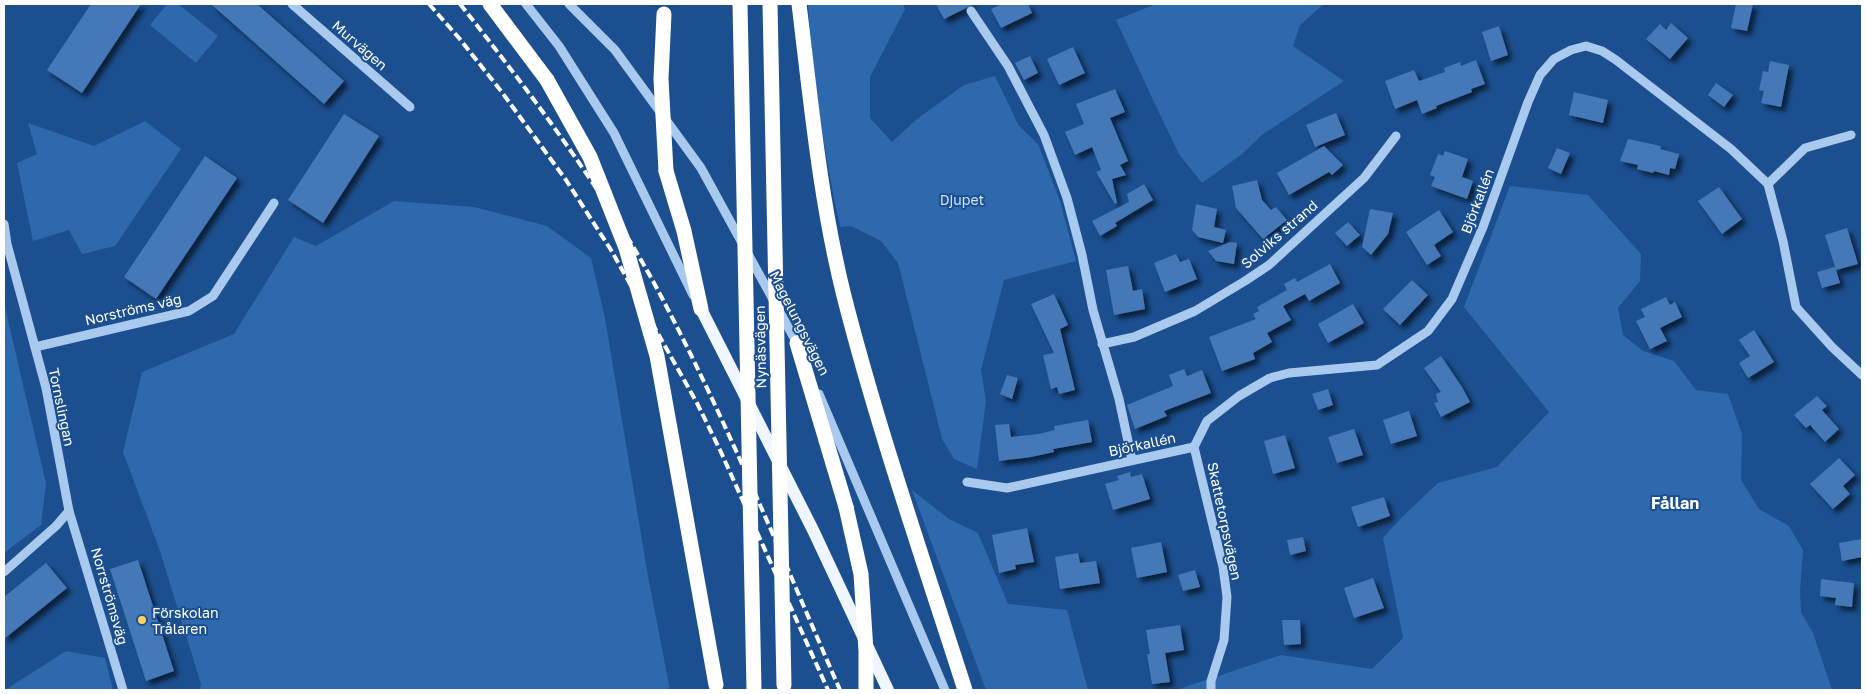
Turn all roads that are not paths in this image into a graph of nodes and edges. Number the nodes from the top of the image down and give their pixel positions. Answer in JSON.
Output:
{"nodes":[{"id":1,"x":292,"y":4,"type":"edge"},
{"id":2,"x":490,"y":4,"type":"edge"},
{"id":3,"x":526,"y":4,"type":"edge"},
{"id":4,"x":569,"y":4,"type":"edge"},
{"id":5,"x":740,"y":4,"type":"edge"},
{"id":6,"x":770,"y":4,"type":"edge"},
{"id":7,"x":799,"y":4,"type":"edge"},
{"id":8,"x":664,"y":9,"type":"edge"},
{"id":9,"x":971,"y":11,"type":"dead end"},
{"id":10,"x":410,"y":107,"type":"dead end"},
{"id":11,"x":1851,"y":134,"type":"dead end"},
{"id":12,"x":1396,"y":136,"type":"dead end"},
{"id":13,"x":1768,"y":184,"type":"junction"},
{"id":14,"x":274,"y":202,"type":"dead end"},
{"id":15,"x":4,"y":224,"type":"edge"},
{"id":16,"x":701,"y":308,"type":"junction"},
{"id":17,"x":797,"y":343,"type":"junction"},
{"id":18,"x":1102,"y":344,"type":"junction"},
{"id":19,"x":34,"y":347,"type":"junction"},
{"id":20,"x":1862,"y":375,"type":"edge"},
{"id":21,"x":1194,"y":447,"type":"junction"},
{"id":22,"x":1132,"y":460,"type":"junction"},
{"id":23,"x":967,"y":482,"type":"dead end"},
{"id":24,"x":69,"y":511,"type":"junction"},
{"id":25,"x":4,"y":572,"type":"edge"},
{"id":26,"x":717,"y":688,"type":"edge"},
{"id":27,"x":784,"y":688,"type":"edge"},
{"id":28,"x":123,"y":690,"type":"edge"},
{"id":29,"x":754,"y":690,"type":"edge"},
{"id":30,"x":866,"y":690,"type":"edge"},
{"id":31,"x":888,"y":690,"type":"edge"},
{"id":32,"x":945,"y":690,"type":"edge"},
{"id":33,"x":965,"y":690,"type":"edge"},
{"id":34,"x":1211,"y":690,"type":"edge"}],
"edges":[{"from":1,"to":10,"type":"street","name":"Murvägen"},
{"from":2,"to":26,"type":"highway","bridge":true},
{"from":3,"to":16,"type":"street"},
{"from":4,"to":17,"type":"street","name":"Magelungsvägen"},
{"from":5,"to":29,"type":"highway","name":"Nynäsvägen","bridge":true},
{"from":6,"to":27,"type":"highway","name":"Nynäsvägen","bridge":true},
{"from":7,"to":33,"type":"highway"},
{"from":8,"to":16,"type":"highway","bridge":true},
{"from":9,"to":18,"type":"street"},
{"from":11,"to":13,"type":"street"},
{"from":12,"to":18,"type":"street","name":"Solviks strand"},
{"from":13,"to":20,"type":"street"},
{"from":13,"to":21,"type":"street","name":"Björkallén"},
{"from":14,"to":19,"type":"street","name":"Norströms väg"},
{"from":15,"to":19,"type":"street","name":"Tornslingan"},
{"from":16,"to":31,"type":"main road"},
{"from":17,"to":30,"type":"highway","bridge":true},
{"from":17,"to":32,"type":"street","name":"Magelungsvägen"},
{"from":18,"to":22,"type":"street"},
{"from":19,"to":24,"type":"street","name":"Tornslingan"},
{"from":21,"to":22,"type":"street","name":"Björkallén"},
{"from":21,"to":34,"type":"street","name":"Skattetorpsvägen"},
{"from":22,"to":23,"type":"street","name":"Björkallén"},
{"from":24,"to":25,"type":"street"},
{"from":24,"to":28,"type":"street","name":"Norrströmsväg"}]}
